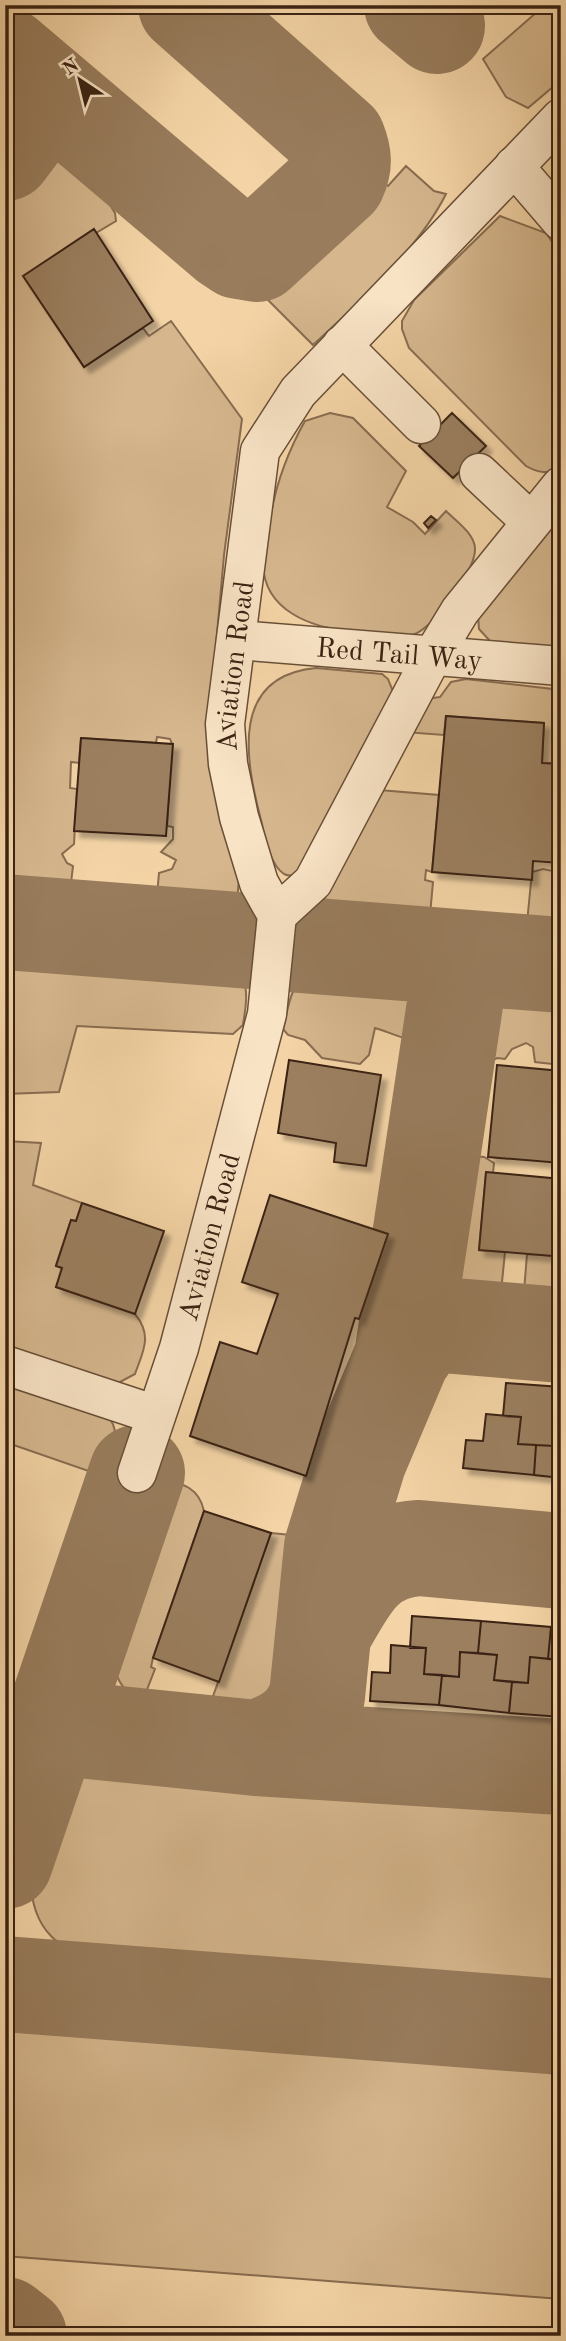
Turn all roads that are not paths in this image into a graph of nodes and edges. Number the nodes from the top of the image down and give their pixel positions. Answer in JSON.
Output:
{"nodes":[{"id":1,"x":561,"y":118,"type":"edge"},
{"id":2,"x":514,"y":166,"type":"junction"},
{"id":3,"x":561,"y":221,"type":"edge"},
{"id":4,"x":342,"y":345,"type":"junction"},
{"id":5,"x":421,"y":424,"type":"dead end"},
{"id":6,"x":479,"y":473,"type":"dead end"},
{"id":7,"x":561,"y":486,"type":"edge"},
{"id":8,"x":530,"y":522,"type":"junction"},
{"id":9,"x":237,"y":640,"type":"junction"},
{"id":10,"x":432,"y":657,"type":"junction"},
{"id":11,"x":561,"y":666,"type":"edge"},
{"id":12,"x":277,"y":915,"type":"junction"},
{"id":13,"x":5,"y":1365,"type":"edge"},
{"id":14,"x":156,"y":1415,"type":"junction"},
{"id":15,"x":137,"y":1473,"type":"dead end"}],
"edges":[{"from":1,"to":2,"type":"lane","name":"Aviation Road"},
{"from":2,"to":3,"type":"lane"},
{"from":2,"to":4,"type":"lane","name":"Aviation Road"},
{"from":4,"to":5,"type":"lane"},
{"from":4,"to":9,"type":"lane","name":"Aviation Road"},
{"from":6,"to":8,"type":"lane"},
{"from":7,"to":8,"type":"lane"},
{"from":8,"to":10,"type":"lane"},
{"from":9,"to":10,"type":"lane","name":"Red Tail Way"},
{"from":9,"to":12,"type":"lane","name":"Aviation Road"},
{"from":10,"to":11,"type":"lane","name":"Red Tail Way"},
{"from":10,"to":12,"type":"lane"},
{"from":12,"to":14,"type":"lane","name":"Aviation Road"},
{"from":13,"to":14,"type":"lane"},
{"from":14,"to":15,"type":"lane","name":"Aviation Road"}]}
